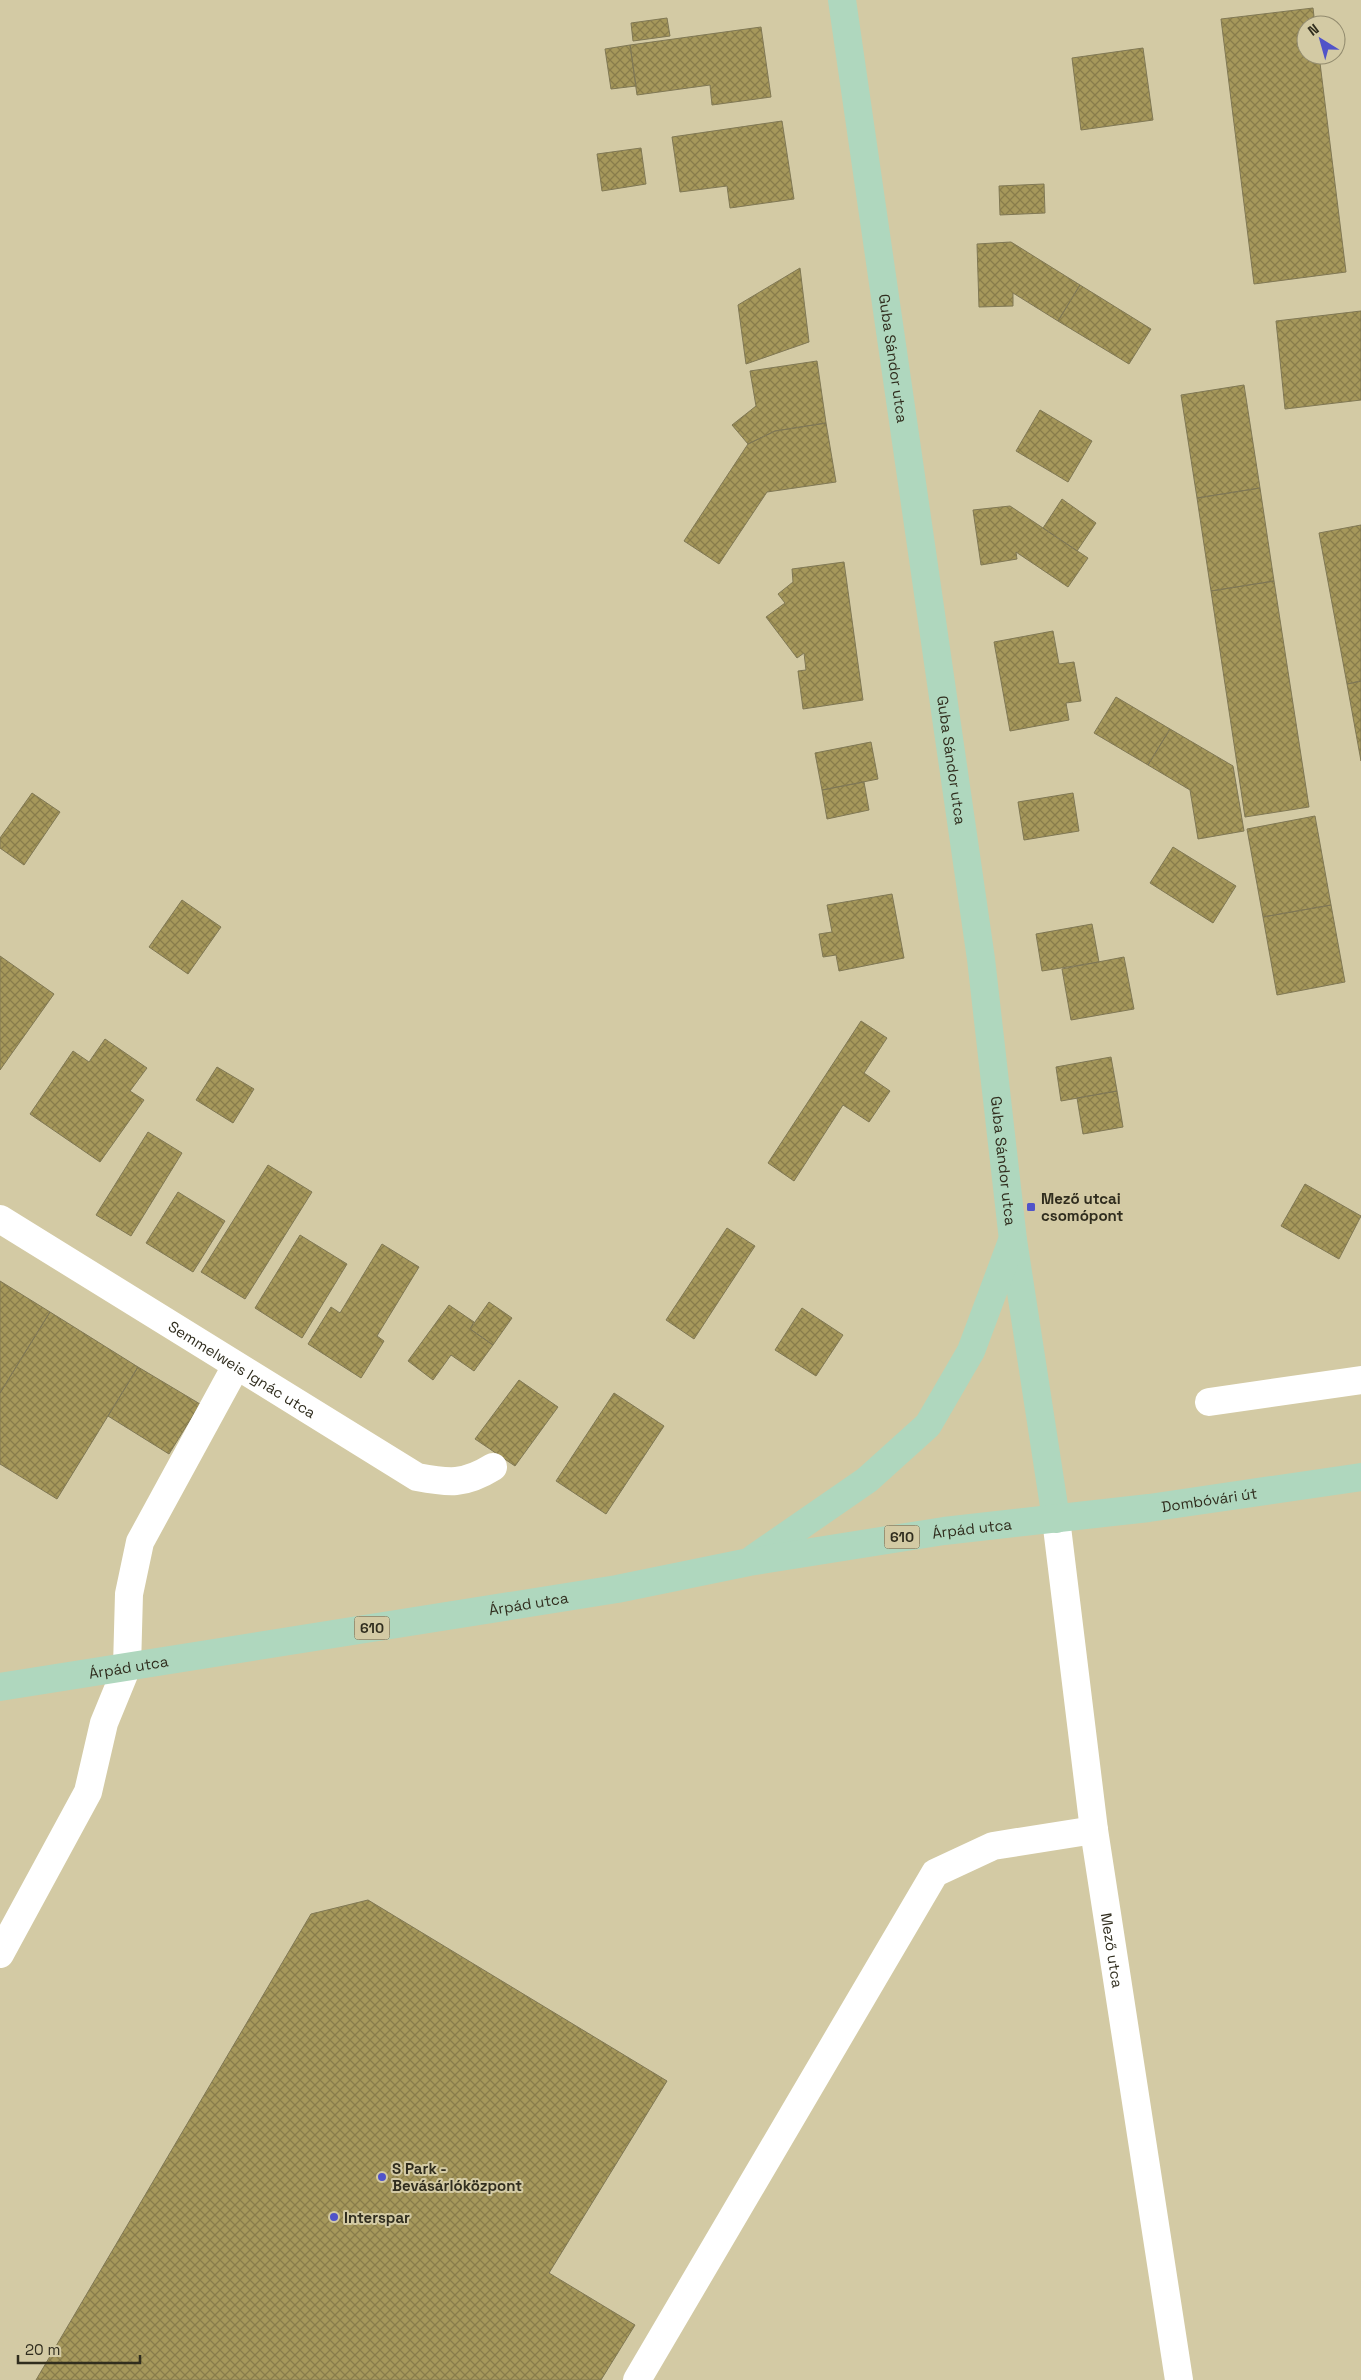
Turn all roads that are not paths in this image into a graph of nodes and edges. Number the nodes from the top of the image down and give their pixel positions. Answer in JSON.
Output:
{"nodes":[{"id":1,"x":842,"y":0,"type":"edge"},
{"id":2,"x":0,"y":1219,"type":"edge"},
{"id":3,"x":1013,"y":1240,"type":"junction"},
{"id":4,"x":236,"y":1366,"type":"junction"},
{"id":5,"x":1361,"y":1380,"type":"edge"},
{"id":6,"x":1209,"y":1402,"type":"dead end"},
{"id":7,"x":493,"y":1467,"type":"dead end"},
{"id":8,"x":1361,"y":1477,"type":"edge"},
{"id":9,"x":1056,"y":1519,"type":"junction"},
{"id":10,"x":749,"y":1562,"type":"junction"},
{"id":11,"x":128,"y":1667,"type":"junction"},
{"id":12,"x":0,"y":1687,"type":"edge"},
{"id":13,"x":1094,"y":1830,"type":"junction"},
{"id":14,"x":0,"y":1954,"type":"edge"},
{"id":15,"x":637,"y":2380,"type":"edge"},
{"id":16,"x":1179,"y":2380,"type":"edge"}],
"edges":[{"from":1,"to":3,"type":"main road","name":"Guba Sándor utca"},
{"from":2,"to":4,"type":"street","name":"Semmelweis Ignác utca"},
{"from":3,"to":9,"type":"main road","name":"Guba Sándor utca"},
{"from":3,"to":10,"type":"main road"},
{"from":4,"to":7,"type":"street","name":"Semmelweis Ignác utca"},
{"from":4,"to":11,"type":"street"},
{"from":5,"to":6,"type":"street"},
{"from":8,"to":9,"type":"main road","name":"Dombóvári út","number":"610"},
{"from":9,"to":10,"type":"main road","name":"Árpád utca","number":"610"},
{"from":9,"to":13,"type":"street","name":"Mező utca"},
{"from":10,"to":11,"type":"main road","name":"Árpád utca","number":"610"},
{"from":11,"to":12,"type":"main road","name":"Árpád utca","number":"610"},
{"from":11,"to":14,"type":"street"},
{"from":13,"to":15,"type":"street"},
{"from":13,"to":16,"type":"street","name":"Mező utca"}]}
